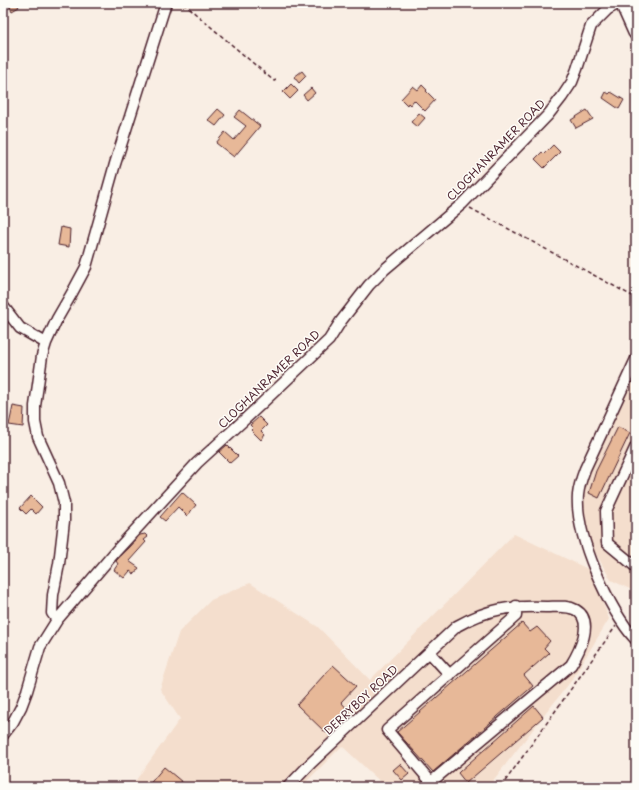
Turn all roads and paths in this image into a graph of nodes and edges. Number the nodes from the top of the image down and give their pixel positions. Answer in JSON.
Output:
{"nodes":[{"id":1,"x":166,"y":3,"type":"edge"},
{"id":2,"x":183,"y":3,"type":"edge"},
{"id":3,"x":619,"y":3,"type":"edge"},
{"id":4,"x":623,"y":3,"type":"edge"},
{"id":5,"x":636,"y":32,"type":"edge"},
{"id":6,"x":276,"y":80,"type":"dead end"},
{"id":7,"x":462,"y":204,"type":"junction"},
{"id":8,"x":636,"y":298,"type":"edge"},
{"id":9,"x":3,"y":306,"type":"edge"},
{"id":10,"x":46,"y":342,"type":"junction"},
{"id":11,"x":636,"y":359,"type":"edge"},
{"id":12,"x":636,"y":446,"type":"edge"},
{"id":13,"x":636,"y":567,"type":"edge"},
{"id":14,"x":516,"y":606,"type":"junction"},
{"id":15,"x":57,"y":620,"type":"junction"},
{"id":16,"x":622,"y":622,"type":"junction"},
{"id":17,"x":636,"y":640,"type":"edge"},
{"id":18,"x":429,"y":652,"type":"junction"},
{"id":19,"x":450,"y":675,"type":"junction"},
{"id":20,"x":3,"y":734,"type":"edge"},
{"id":21,"x":288,"y":787,"type":"edge"},
{"id":22,"x":501,"y":787,"type":"edge"}],
"edges":[{"from":1,"to":10,"type":"street"},
{"from":2,"to":6,"type":"path"},
{"from":3,"to":7,"type":"street","name":"CLOGHANRAMER ROAD"},
{"from":4,"to":5,"type":"highway"},
{"from":7,"to":8,"type":"path"},
{"from":7,"to":15,"type":"street","name":"CLOGHANRAMER ROAD"},
{"from":9,"to":10,"type":"street"},
{"from":10,"to":15,"type":"street"},
{"from":11,"to":16,"type":"street"},
{"from":12,"to":13,"type":"street"},
{"from":14,"to":18,"type":"street","name":"DERRYBOY ROAD"},
{"from":14,"to":19,"type":"street"},
{"from":14,"to":19,"type":"street","name":"DERRYBOY ROAD"},
{"from":15,"to":20,"type":"street","name":"CLOGHANRAMER ROAD"},
{"from":16,"to":17,"type":"street"},
{"from":16,"to":22,"type":"path"},
{"from":18,"to":19,"type":"street"},
{"from":18,"to":21,"type":"street","name":"DERRYBOY ROAD"}]}
